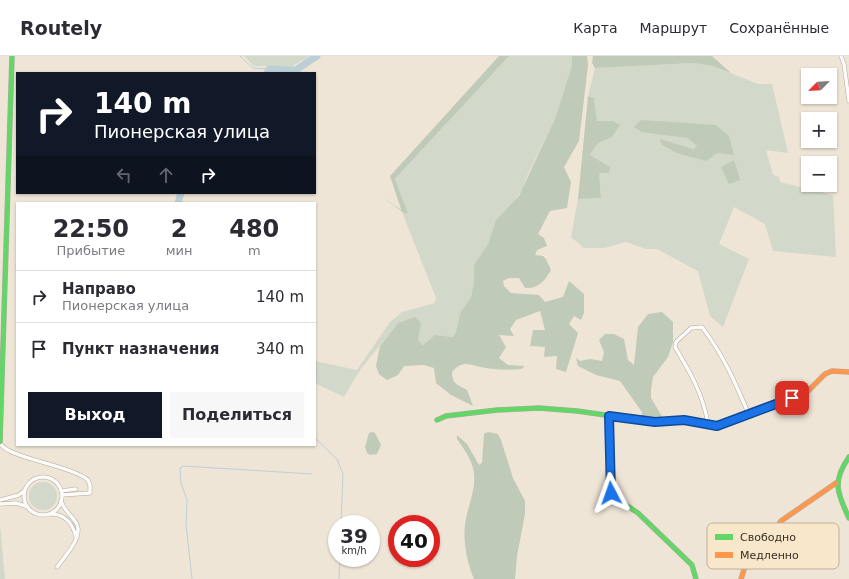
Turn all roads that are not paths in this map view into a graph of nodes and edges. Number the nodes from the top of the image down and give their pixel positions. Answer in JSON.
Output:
{"nodes":[{"id":1,"x":12,"y":56,"type":"edge"},
{"id":2,"x":841,"y":56,"type":"edge"},
{"id":3,"x":849,"y":101,"type":"edge"},
{"id":4,"x":849,"y":372,"type":"edge"},
{"id":5,"x":749,"y":415,"type":"junction"},
{"id":6,"x":609,"y":416,"type":"junction"},
{"id":7,"x":436,"y":420,"type":"dead end"},
{"id":8,"x":708,"y":424,"type":"junction"},
{"id":9,"x":0,"y":443,"type":"edge"},
{"id":10,"x":849,"y":457,"type":"edge"},
{"id":11,"x":836,"y":483,"type":"junction"},
{"id":12,"x":26,"y":489,"type":"junction"},
{"id":13,"x":76,"y":489,"type":"dead end"},
{"id":14,"x":61,"y":493,"type":"junction"},
{"id":15,"x":0,"y":500,"type":"edge"},
{"id":16,"x":61,"y":501,"type":"junction"},
{"id":17,"x":0,"y":504,"type":"edge"},
{"id":18,"x":28,"y":508,"type":"junction"},
{"id":19,"x":50,"y":514,"type":"junction"},
{"id":20,"x":849,"y":518,"type":"edge"},
{"id":21,"x":779,"y":523,"type":"edge"},
{"id":22,"x":76,"y":538,"type":"junction"},
{"id":23,"x":57,"y":567,"type":"dead end"},
{"id":24,"x":744,"y":569,"type":"edge"},
{"id":25,"x":696,"y":579,"type":"edge"},
{"id":26,"x":741,"y":579,"type":"edge"}],
"edges":[{"from":1,"to":9,"type":"street"},
{"from":2,"to":3,"type":"street"},
{"from":4,"to":5,"type":"street"},
{"from":5,"to":8,"type":"street"},
{"from":5,"to":8,"type":"street"},
{"from":6,"to":7,"type":"street"},
{"from":6,"to":8,"type":"street"},
{"from":6,"to":25,"type":"street"},
{"from":9,"to":14,"type":"street"},
{"from":10,"to":11,"type":"street"},
{"from":11,"to":20,"type":"street"},
{"from":11,"to":21,"type":"street"},
{"from":12,"to":14,"type":"street"},
{"from":12,"to":15,"type":"street"},
{"from":12,"to":18,"type":"street"},
{"from":13,"to":14,"type":"street"},
{"from":14,"to":16,"type":"street"},
{"from":16,"to":19,"type":"street"},
{"from":16,"to":22,"type":"street"},
{"from":17,"to":18,"type":"street"},
{"from":18,"to":19,"type":"street"},
{"from":19,"to":22,"type":"street"},
{"from":22,"to":23,"type":"street"},
{"from":24,"to":26,"type":"street"}]}
